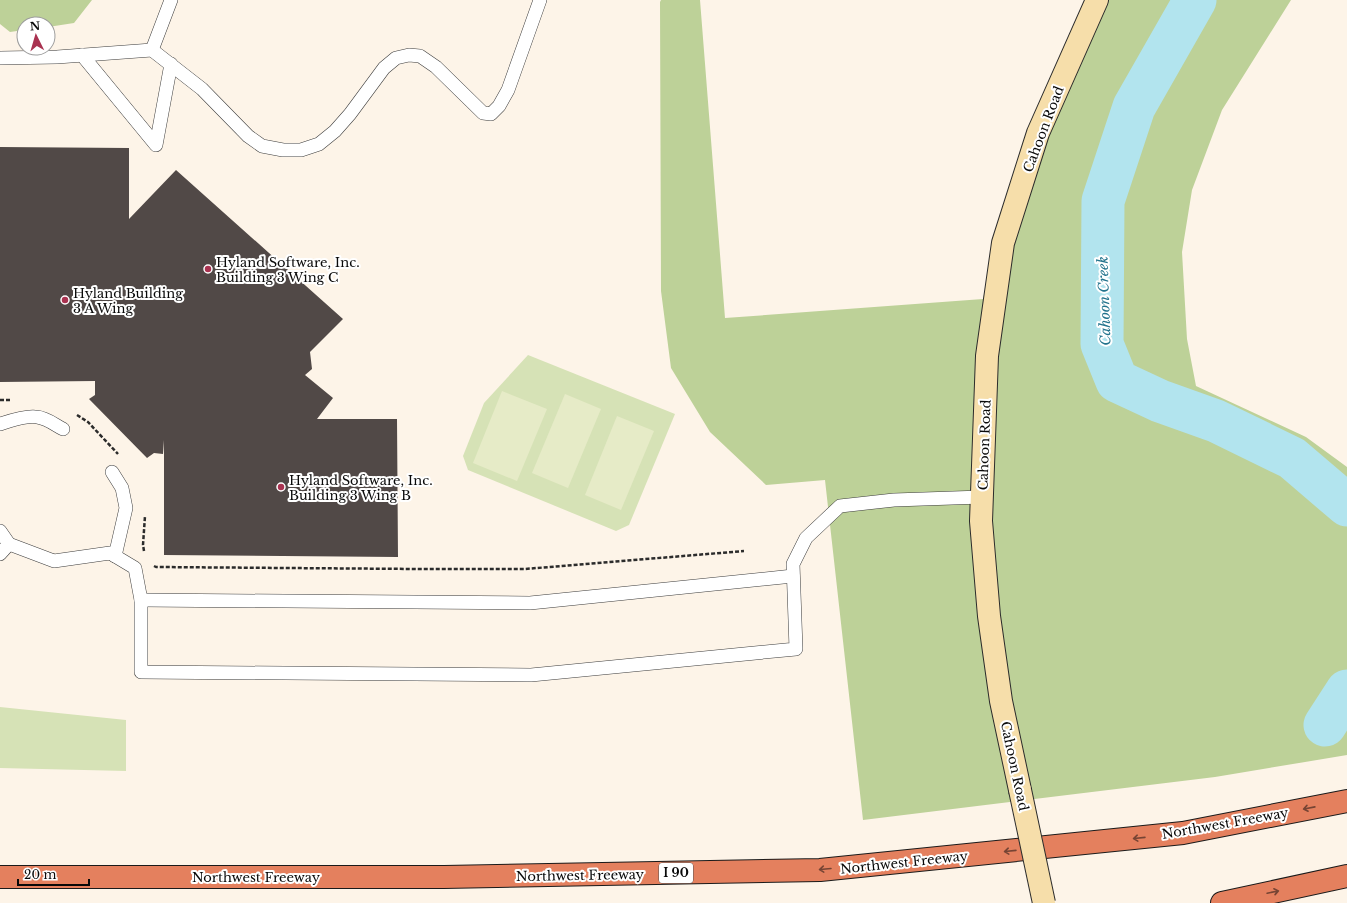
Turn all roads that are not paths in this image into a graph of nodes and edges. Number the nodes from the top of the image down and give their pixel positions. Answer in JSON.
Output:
{"nodes":[{"id":1,"x":171,"y":0,"type":"edge"},
{"id":2,"x":540,"y":0,"type":"edge"},
{"id":3,"x":1097,"y":0,"type":"edge"},
{"id":4,"x":152,"y":50,"type":"junction"},
{"id":5,"x":82,"y":55,"type":"junction"},
{"id":6,"x":0,"y":58,"type":"edge"},
{"id":7,"x":171,"y":64,"type":"junction"},
{"id":8,"x":0,"y":424,"type":"edge"},
{"id":9,"x":63,"y":430,"type":"dead end"},
{"id":10,"x":112,"y":472,"type":"dead end"},
{"id":11,"x":982,"y":497,"type":"junction"},
{"id":12,"x":0,"y":531,"type":"edge"},
{"id":13,"x":9,"y":544,"type":"junction"},
{"id":14,"x":0,"y":554,"type":"edge"},
{"id":15,"x":115,"y":556,"type":"junction"},
{"id":16,"x":793,"y":576,"type":"junction"},
{"id":17,"x":141,"y":600,"type":"junction"},
{"id":18,"x":1347,"y":800,"type":"edge"},
{"id":19,"x":0,"y":876,"type":"edge"},
{"id":20,"x":1347,"y":876,"type":"edge"},
{"id":21,"x":1044,"y":903,"type":"edge"},
{"id":22,"x":1222,"y":903,"type":"edge"}],
"edges":[{"from":1,"to":4,"type":"lane"},
{"from":2,"to":7,"type":"lane"},
{"from":3,"to":11,"type":"street","name":"Cahoon Road"},
{"from":4,"to":5,"type":"lane"},
{"from":4,"to":7,"type":"lane"},
{"from":5,"to":6,"type":"lane"},
{"from":5,"to":7,"type":"lane"},
{"from":8,"to":9,"type":"lane"},
{"from":10,"to":15,"type":"lane"},
{"from":11,"to":16,"type":"lane"},
{"from":11,"to":21,"type":"street","name":"Cahoon Road","bridge":true},
{"from":12,"to":13,"type":"lane"},
{"from":13,"to":14,"type":"lane"},
{"from":13,"to":15,"type":"lane"},
{"from":15,"to":17,"type":"lane"},
{"from":16,"to":17,"type":"lane"},
{"from":16,"to":17,"type":"lane"},
{"from":18,"to":19,"type":"highway","name":"Northwest Freeway","number":"I 90","one_way":true},
{"from":22,"to":20,"type":"highway","one_way":true}]}
